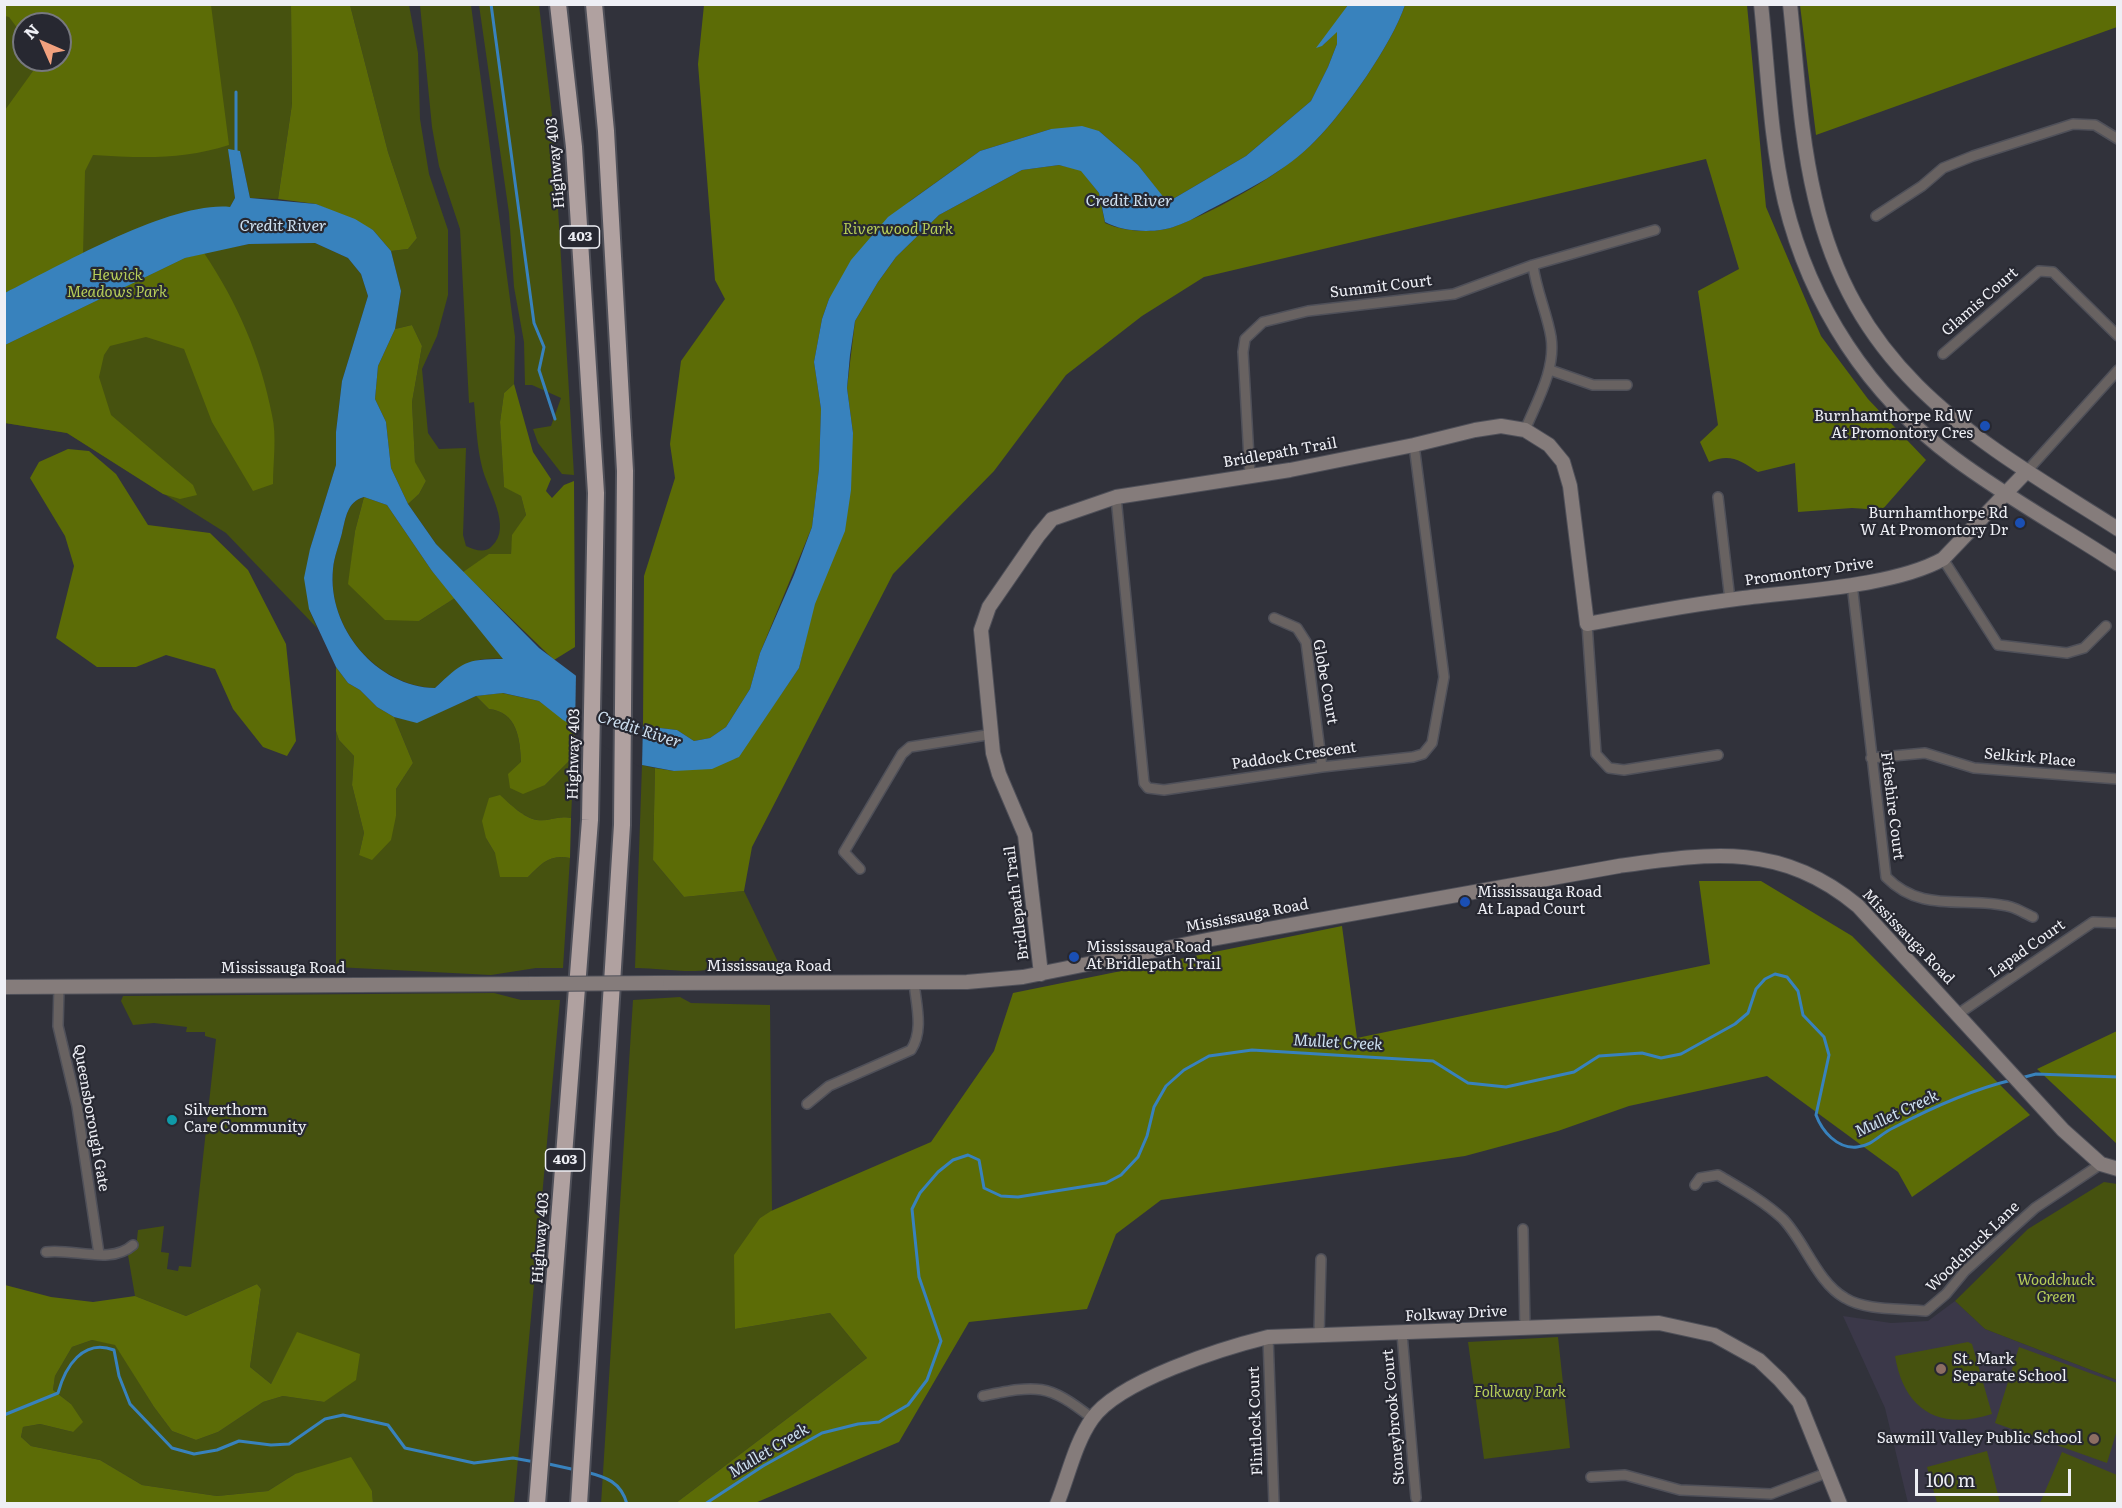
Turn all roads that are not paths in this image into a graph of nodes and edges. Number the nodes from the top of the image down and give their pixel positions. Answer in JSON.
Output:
{"nodes":[{"id":1,"x":558,"y":4,"type":"edge"},
{"id":2,"x":594,"y":4,"type":"edge"},
{"id":3,"x":1761,"y":4,"type":"edge"},
{"id":4,"x":1790,"y":4,"type":"edge"},
{"id":5,"x":2118,"y":139,"type":"edge"},
{"id":6,"x":1876,"y":216,"type":"dead end"},
{"id":7,"x":1655,"y":230,"type":"dead end"},
{"id":8,"x":1533,"y":265,"type":"junction"},
{"id":9,"x":2118,"y":336,"type":"edge"},
{"id":10,"x":1943,"y":354,"type":"dead end"},
{"id":11,"x":1550,"y":370,"type":"junction"},
{"id":12,"x":2118,"y":370,"type":"edge"},
{"id":13,"x":1627,"y":385,"type":"dead end"},
{"id":14,"x":1525,"y":430,"type":"junction"},
{"id":15,"x":1414,"y":446,"type":"junction"},
{"id":16,"x":2027,"y":471,"type":"junction"},
{"id":17,"x":1250,"y":476,"type":"junction"},
{"id":18,"x":2006,"y":493,"type":"junction"},
{"id":19,"x":1116,"y":497,"type":"junction"},
{"id":20,"x":1718,"y":497,"type":"dead end"},
{"id":21,"x":2118,"y":529,"type":"edge"},
{"id":22,"x":1943,"y":559,"type":"junction"},
{"id":23,"x":2118,"y":564,"type":"edge"},
{"id":24,"x":1852,"y":584,"type":"junction"},
{"id":25,"x":1731,"y":600,"type":"junction"},
{"id":26,"x":1274,"y":618,"type":"dead end"},
{"id":27,"x":1587,"y":624,"type":"junction"},
{"id":28,"x":2106,"y":626,"type":"dead end"},
{"id":29,"x":993,"y":734,"type":"junction"},
{"id":30,"x":1718,"y":755,"type":"dead end"},
{"id":31,"x":1871,"y":758,"type":"junction"},
{"id":32,"x":1323,"y":767,"type":"junction"},
{"id":33,"x":2118,"y":779,"type":"edge"},
{"id":34,"x":860,"y":869,"type":"dead end"},
{"id":35,"x":2033,"y":916,"type":"dead end"},
{"id":36,"x":2118,"y":923,"type":"edge"},
{"id":37,"x":1041,"y":974,"type":"junction"},
{"id":38,"x":914,"y":982,"type":"junction"},
{"id":39,"x":4,"y":987,"type":"edge"},
{"id":40,"x":58,"y":987,"type":"junction"},
{"id":41,"x":1958,"y":1014,"type":"junction"},
{"id":42,"x":807,"y":1104,"type":"dead end"},
{"id":43,"x":2101,"y":1164,"type":"junction"},
{"id":44,"x":2118,"y":1169,"type":"edge"},
{"id":45,"x":1695,"y":1185,"type":"dead end"},
{"id":46,"x":1523,"y":1229,"type":"dead end"},
{"id":47,"x":133,"y":1245,"type":"dead end"},
{"id":48,"x":46,"y":1252,"type":"dead end"},
{"id":49,"x":99,"y":1254,"type":"junction"},
{"id":50,"x":1321,"y":1259,"type":"dead end"},
{"id":51,"x":1525,"y":1328,"type":"junction"},
{"id":52,"x":1402,"y":1334,"type":"junction"},
{"id":53,"x":1319,"y":1335,"type":"junction"},
{"id":54,"x":1268,"y":1337,"type":"junction"},
{"id":55,"x":983,"y":1396,"type":"dead end"},
{"id":56,"x":1092,"y":1418,"type":"junction"},
{"id":57,"x":1829,"y":1472,"type":"junction"},
{"id":58,"x":1591,"y":1477,"type":"dead end"},
{"id":59,"x":538,"y":1498,"type":"edge"},
{"id":60,"x":1416,"y":1498,"type":"dead end"},
{"id":61,"x":579,"y":1503,"type":"edge"},
{"id":62,"x":1057,"y":1503,"type":"edge"},
{"id":63,"x":1274,"y":1503,"type":"edge"},
{"id":64,"x":1840,"y":1503,"type":"edge"}],
"edges":[{"from":1,"to":59,"type":"highway","name":"Highway 403","number":"403"},
{"from":2,"to":61,"type":"highway","number":"403"},
{"from":3,"to":18,"type":"main road"},
{"from":4,"to":16,"type":"main road"},
{"from":5,"to":6,"type":"street"},
{"from":7,"to":8,"type":"street","name":"Summit Court"},
{"from":8,"to":11,"type":"street"},
{"from":8,"to":17,"type":"street","name":"Summit Court"},
{"from":9,"to":10,"type":"street","name":"Glamis Court"},
{"from":11,"to":13,"type":"street"},
{"from":11,"to":14,"type":"street"},
{"from":12,"to":16,"type":"street"},
{"from":14,"to":15,"type":"main road","name":"Bridlepath Trail"},
{"from":14,"to":27,"type":"main road","name":"Bridlepath Trail"},
{"from":15,"to":17,"type":"main road","name":"Bridlepath Trail"},
{"from":15,"to":32,"type":"street","name":"Paddock Crescent"},
{"from":16,"to":18,"type":"main road","name":"Promontory Drive"},
{"from":16,"to":21,"type":"main road"},
{"from":17,"to":19,"type":"main road","name":"Bridlepath Trail"},
{"from":18,"to":22,"type":"main road","name":"Promontory Drive"},
{"from":18,"to":23,"type":"main road"},
{"from":19,"to":29,"type":"main road","name":"Bridlepath Trail"},
{"from":19,"to":32,"type":"street","name":"Paddock Crescent"},
{"from":20,"to":25,"type":"street"},
{"from":22,"to":24,"type":"main road","name":"Promontory Drive"},
{"from":22,"to":28,"type":"street"},
{"from":24,"to":25,"type":"main road","name":"Promontory Drive"},
{"from":24,"to":31,"type":"street","name":"Fifeshire Court"},
{"from":25,"to":27,"type":"main road","name":"Promontory Drive"},
{"from":26,"to":32,"type":"street","name":"Globe Court"},
{"from":27,"to":30,"type":"street","name":"Bridlepath Trail"},
{"from":29,"to":34,"type":"street"},
{"from":29,"to":37,"type":"main road","name":"Bridlepath Trail"},
{"from":31,"to":33,"type":"street","name":"Selkirk Place"},
{"from":31,"to":35,"type":"street","name":"Fifeshire Court"},
{"from":36,"to":41,"type":"street","name":"Lapad Court"},
{"from":37,"to":38,"type":"main road","name":"Mississauga Road"},
{"from":37,"to":41,"type":"main road","name":"Mississauga Road"},
{"from":38,"to":40,"type":"main road","name":"Mississauga Road","bridge":true},
{"from":38,"to":42,"type":"street"},
{"from":39,"to":40,"type":"main road","name":"Mississauga Road"},
{"from":40,"to":49,"type":"street","name":"Queensborough Gate"},
{"from":41,"to":43,"type":"main road","name":"Mississauga Road"},
{"from":43,"to":44,"type":"main road","name":"Mississauga Road"},
{"from":43,"to":45,"type":"street","name":"Woodchuck Lane"},
{"from":46,"to":51,"type":"street"},
{"from":47,"to":49,"type":"street"},
{"from":48,"to":49,"type":"street"},
{"from":50,"to":53,"type":"street"},
{"from":51,"to":52,"type":"main road","name":"Folkway Drive"},
{"from":51,"to":57,"type":"main road","name":"Folkway Drive"},
{"from":52,"to":53,"type":"main road","name":"Folkway Drive"},
{"from":52,"to":60,"type":"street","name":"Stoneybrook Court"},
{"from":53,"to":54,"type":"main road","name":"Folkway Drive"},
{"from":54,"to":56,"type":"main road","name":"Folkway Drive"},
{"from":54,"to":63,"type":"street","name":"Flintlock Court"},
{"from":55,"to":56,"type":"street"},
{"from":56,"to":62,"type":"main road","name":"Folkway Drive"},
{"from":57,"to":58,"type":"street"},
{"from":57,"to":64,"type":"main road","name":"Folkway Drive"}]}
